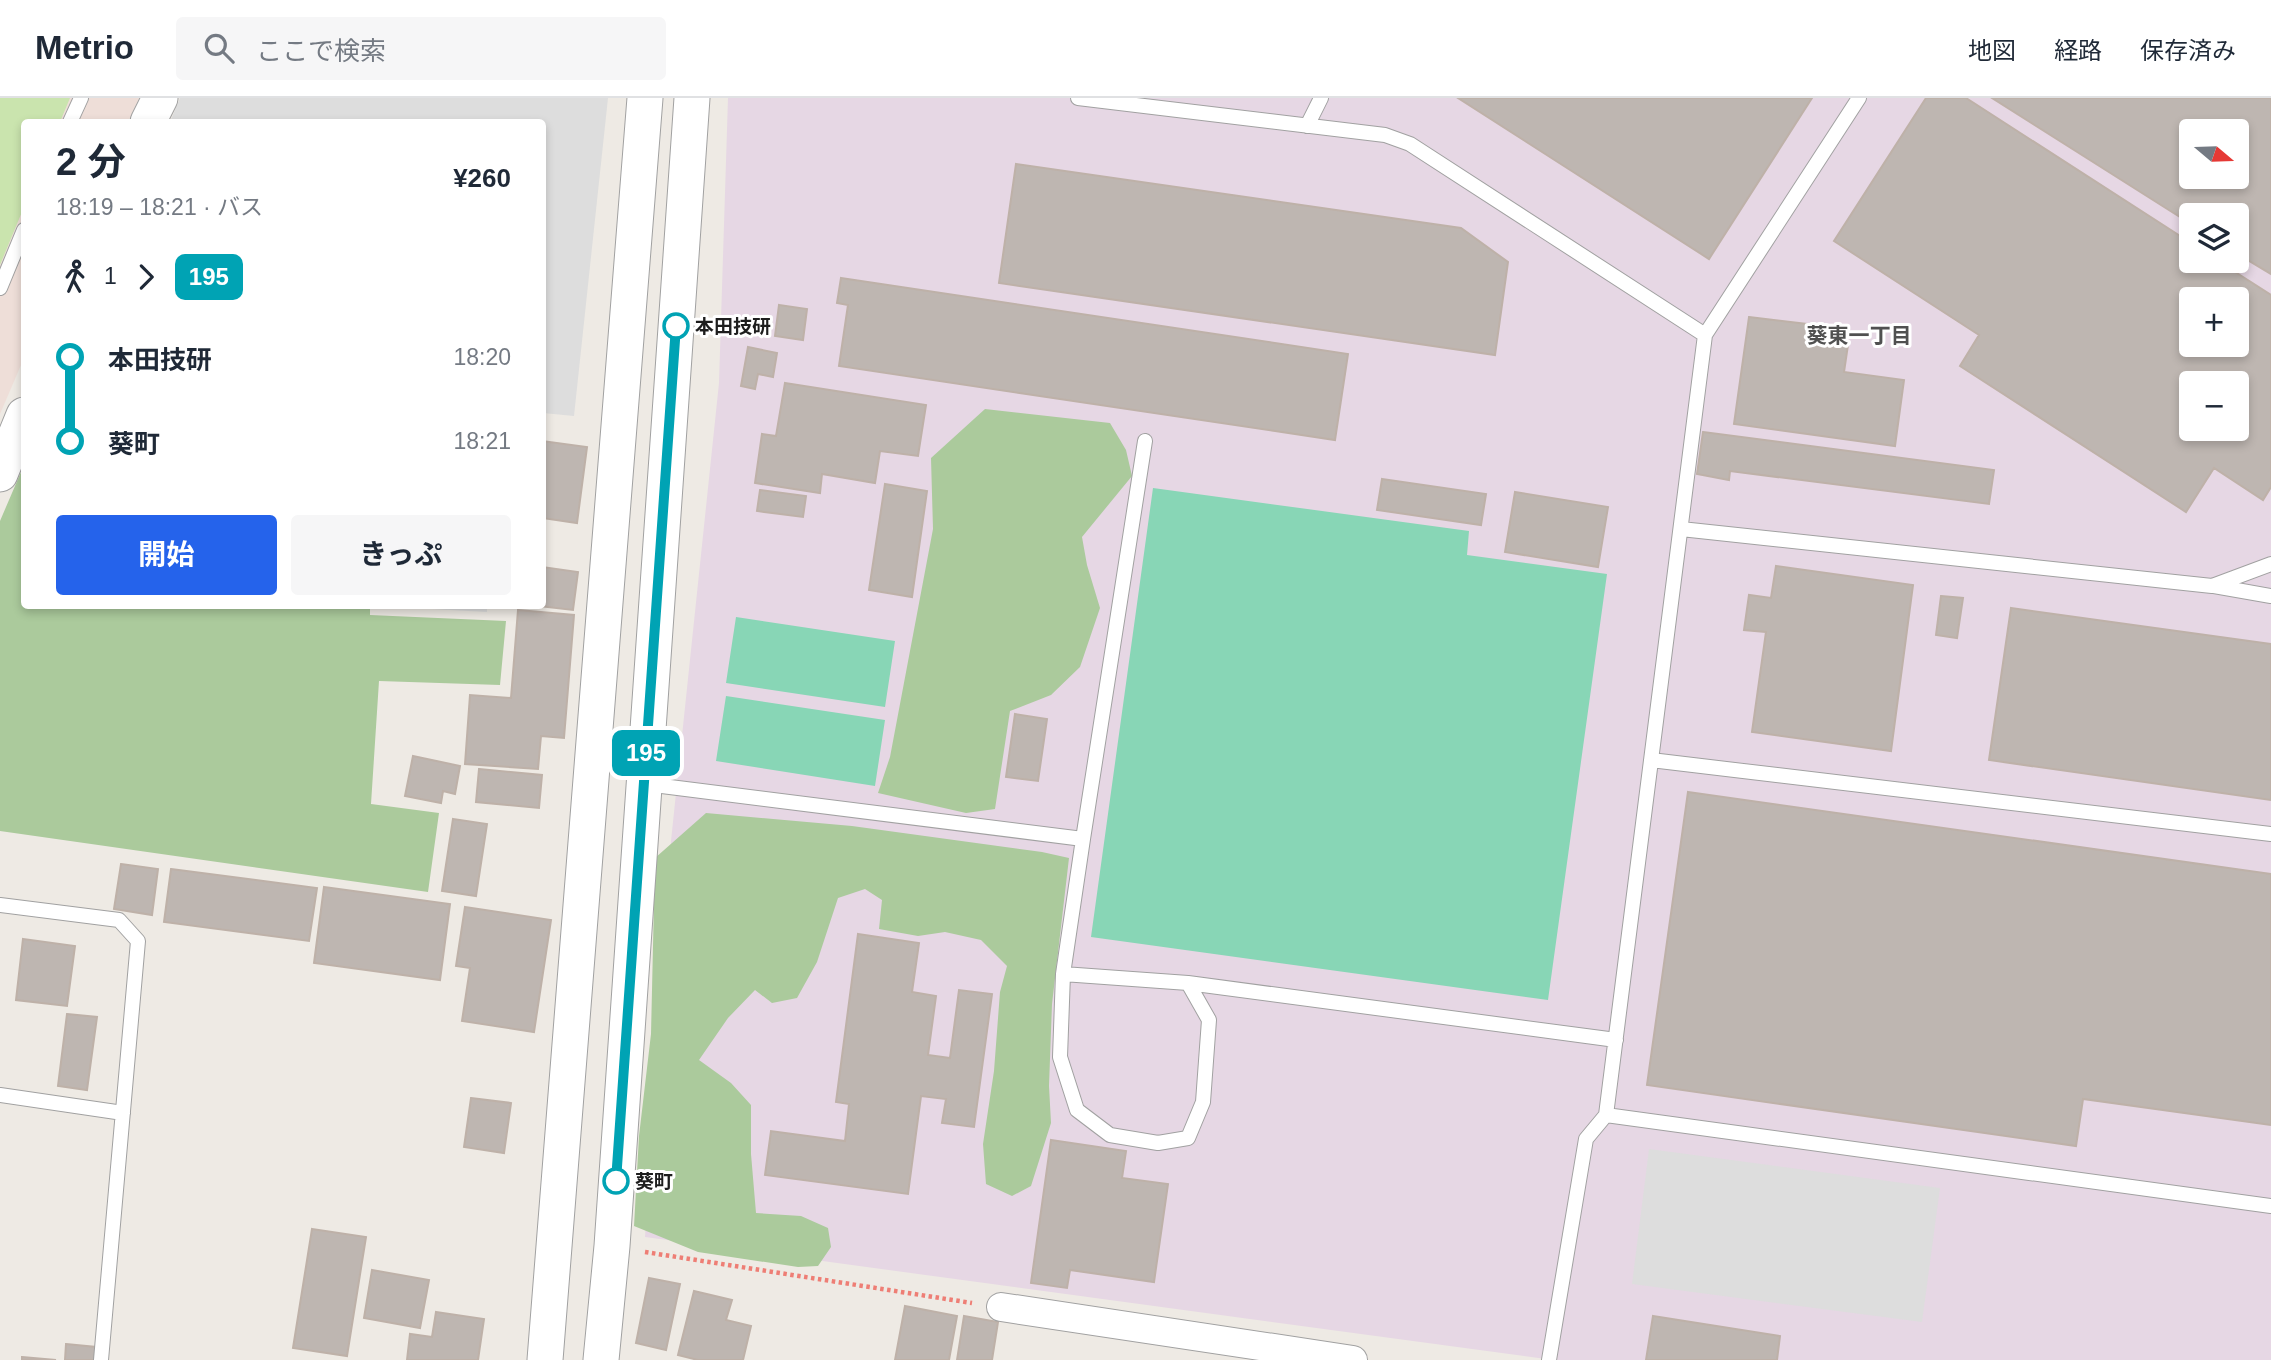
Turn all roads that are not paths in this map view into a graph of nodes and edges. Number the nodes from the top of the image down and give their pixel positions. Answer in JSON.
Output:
{"nodes":[{"id":1,"x":80,"y":98,"type":"edge"},
{"id":2,"x":160,"y":98,"type":"edge"},
{"id":3,"x":645,"y":98,"type":"edge"},
{"id":4,"x":692,"y":98,"type":"edge"},
{"id":5,"x":1079,"y":98,"type":"edge"},
{"id":6,"x":1321,"y":98,"type":"edge"},
{"id":7,"x":1859,"y":98,"type":"edge"},
{"id":8,"x":71,"y":119,"type":"edge"},
{"id":9,"x":150,"y":119,"type":"edge"},
{"id":10,"x":1307,"y":126,"type":"junction"},
{"id":11,"x":21,"y":237,"type":"edge"},
{"id":12,"x":0,"y":288,"type":"edge"},
{"id":13,"x":1705,"y":335,"type":"junction"},
{"id":14,"x":21,"y":422,"type":"edge"},
{"id":15,"x":1145,"y":441,"type":"dead end"},
{"id":16,"x":0,"y":474,"type":"edge"},
{"id":17,"x":1681,"y":529,"type":"junction"},
{"id":18,"x":2271,"y":564,"type":"edge"},
{"id":19,"x":2212,"y":586,"type":"junction"},
{"id":20,"x":2271,"y":596,"type":"edge"},
{"id":21,"x":1651,"y":760,"type":"junction"},
{"id":22,"x":644,"y":784,"type":"junction"},
{"id":23,"x":2271,"y":834,"type":"edge"},
{"id":24,"x":1083,"y":839,"type":"junction"},
{"id":25,"x":0,"y":905,"type":"edge"},
{"id":26,"x":1063,"y":974,"type":"junction"},
{"id":27,"x":1188,"y":983,"type":"junction"},
{"id":28,"x":1616,"y":1040,"type":"junction"},
{"id":29,"x":0,"y":1095,"type":"edge"},
{"id":30,"x":123,"y":1113,"type":"junction"},
{"id":31,"x":1606,"y":1115,"type":"junction"},
{"id":32,"x":2271,"y":1206,"type":"edge"},
{"id":33,"x":1001,"y":1307,"type":"road end"},
{"id":34,"x":102,"y":1360,"type":"edge"},
{"id":35,"x":545,"y":1360,"type":"edge"},
{"id":36,"x":601,"y":1360,"type":"edge"},
{"id":37,"x":1353,"y":1360,"type":"edge"},
{"id":38,"x":1549,"y":1360,"type":"edge"}],
"edges":[{"from":1,"to":8,"type":"lane"},
{"from":2,"to":9,"type":"street"},
{"from":3,"to":35,"type":"street"},
{"from":4,"to":22,"type":"street"},
{"from":5,"to":10,"type":"lane"},
{"from":6,"to":10,"type":"lane"},
{"from":7,"to":13,"type":"lane"},
{"from":10,"to":13,"type":"lane"},
{"from":11,"to":12,"type":"lane"},
{"from":13,"to":17,"type":"lane"},
{"from":14,"to":16,"type":"street"},
{"from":15,"to":24,"type":"lane"},
{"from":17,"to":19,"type":"lane"},
{"from":17,"to":21,"type":"lane"},
{"from":18,"to":19,"type":"lane"},
{"from":19,"to":20,"type":"lane"},
{"from":21,"to":23,"type":"lane"},
{"from":21,"to":28,"type":"lane"},
{"from":22,"to":24,"type":"lane"},
{"from":22,"to":36,"type":"street"},
{"from":24,"to":26,"type":"lane"},
{"from":25,"to":30,"type":"lane"},
{"from":26,"to":27,"type":"lane"},
{"from":26,"to":27,"type":"lane"},
{"from":27,"to":28,"type":"lane"},
{"from":28,"to":31,"type":"lane"},
{"from":29,"to":30,"type":"lane"},
{"from":30,"to":34,"type":"lane"},
{"from":31,"to":32,"type":"lane"},
{"from":31,"to":38,"type":"lane"},
{"from":33,"to":37,"type":"street"}]}
